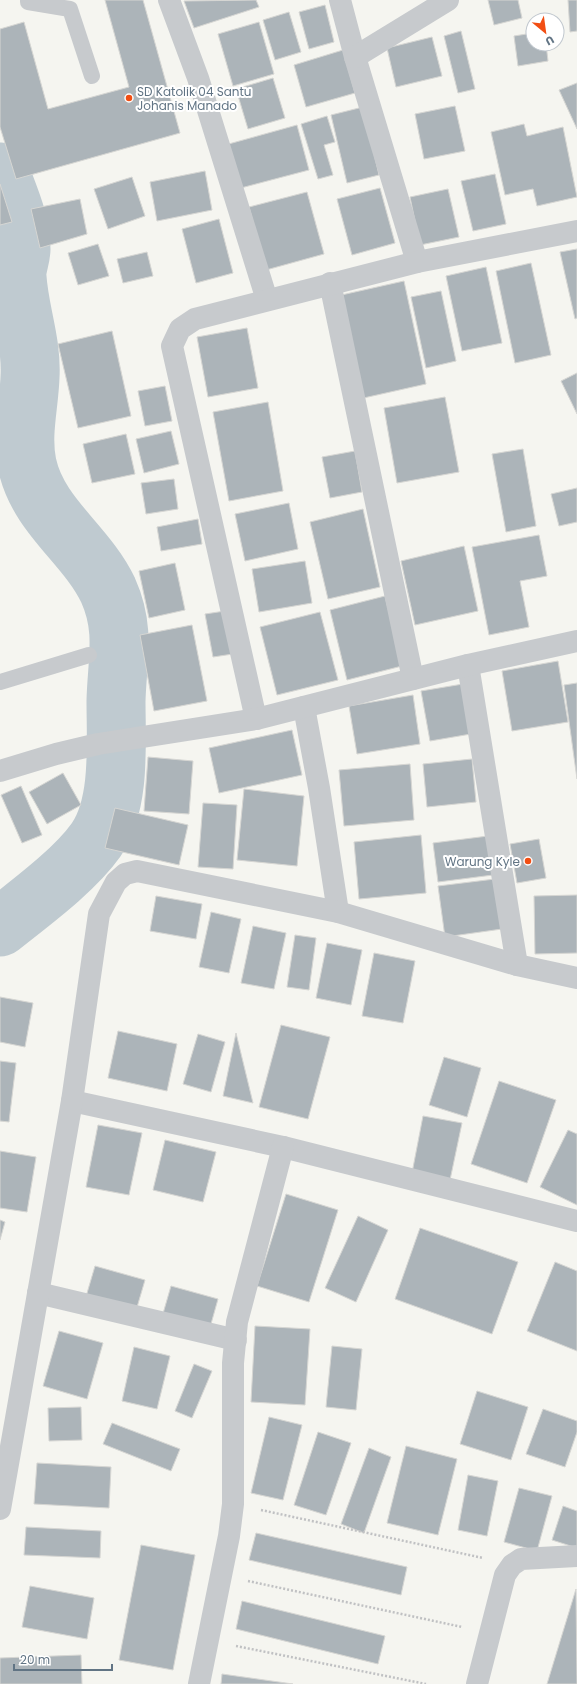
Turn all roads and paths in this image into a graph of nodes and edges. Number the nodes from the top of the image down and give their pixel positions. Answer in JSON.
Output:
{"nodes":[{"id":1,"x":28,"y":0,"type":"edge"},
{"id":2,"x":169,"y":0,"type":"edge"},
{"id":3,"x":340,"y":0,"type":"edge"},
{"id":4,"x":448,"y":0,"type":"edge"},
{"id":5,"x":355,"y":57,"type":"junction"},
{"id":6,"x":92,"y":76,"type":"dead end"},
{"id":7,"x":577,"y":231,"type":"edge"},
{"id":8,"x":417,"y":262,"type":"junction"},
{"id":9,"x":330,"y":283,"type":"junction"},
{"id":10,"x":266,"y":300,"type":"junction"},
{"id":11,"x":577,"y":641,"type":"edge"},
{"id":12,"x":89,"y":655,"type":"dead end"},
{"id":13,"x":468,"y":665,"type":"junction"},
{"id":14,"x":413,"y":679,"type":"junction"},
{"id":15,"x":0,"y":682,"type":"edge"},
{"id":16,"x":304,"y":707,"type":"junction"},
{"id":17,"x":256,"y":719,"type":"junction"},
{"id":18,"x":0,"y":771,"type":"edge"},
{"id":19,"x":338,"y":912,"type":"junction"},
{"id":20,"x":517,"y":965,"type":"junction"},
{"id":21,"x":577,"y":978,"type":"edge"},
{"id":22,"x":72,"y":1101,"type":"junction"},
{"id":23,"x":283,"y":1147,"type":"junction"},
{"id":24,"x":577,"y":1221,"type":"edge"},
{"id":25,"x":38,"y":1293,"type":"junction"},
{"id":26,"x":236,"y":1340,"type":"junction"},
{"id":27,"x":233,"y":1504,"type":"junction"},
{"id":28,"x":0,"y":1509,"type":"edge"},
{"id":29,"x":577,"y":1556,"type":"edge"},
{"id":30,"x":512,"y":1565,"type":"junction"},
{"id":31,"x":221,"y":1575,"type":"junction"},
{"id":32,"x":490,"y":1633,"type":"junction"},
{"id":33,"x":208,"y":1640,"type":"junction"},
{"id":34,"x":199,"y":1684,"type":"edge"},
{"id":35,"x":426,"y":1684,"type":"edge"},
{"id":36,"x":477,"y":1684,"type":"edge"}],
"edges":[{"from":1,"to":6,"type":"lane"},
{"from":2,"to":10,"type":"street"},
{"from":3,"to":5,"type":"street"},
{"from":4,"to":5,"type":"street"},
{"from":5,"to":8,"type":"street"},
{"from":7,"to":8,"type":"street"},
{"from":8,"to":9,"type":"street"},
{"from":9,"to":10,"type":"street"},
{"from":9,"to":14,"type":"street"},
{"from":10,"to":17,"type":"street"},
{"from":11,"to":13,"type":"street"},
{"from":12,"to":15,"type":"lane"},
{"from":13,"to":14,"type":"street"},
{"from":13,"to":20,"type":"street"},
{"from":14,"to":16,"type":"street"},
{"from":16,"to":17,"type":"street"},
{"from":16,"to":19,"type":"street"},
{"from":17,"to":18,"type":"street"},
{"from":19,"to":20,"type":"street"},
{"from":19,"to":22,"type":"street"},
{"from":20,"to":21,"type":"street"},
{"from":22,"to":23,"type":"street"},
{"from":22,"to":25,"type":"street"},
{"from":23,"to":24,"type":"street"},
{"from":23,"to":26,"type":"street"},
{"from":25,"to":26,"type":"street"},
{"from":25,"to":28,"type":"street"},
{"from":26,"to":27,"type":"street"},
{"from":27,"to":30,"type":"path"},
{"from":27,"to":31,"type":"street"},
{"from":29,"to":30,"type":"street"},
{"from":30,"to":32,"type":"street"},
{"from":31,"to":32,"type":"path"},
{"from":31,"to":33,"type":"street"},
{"from":32,"to":36,"type":"street"},
{"from":33,"to":34,"type":"street"},
{"from":33,"to":35,"type":"path"}]}
